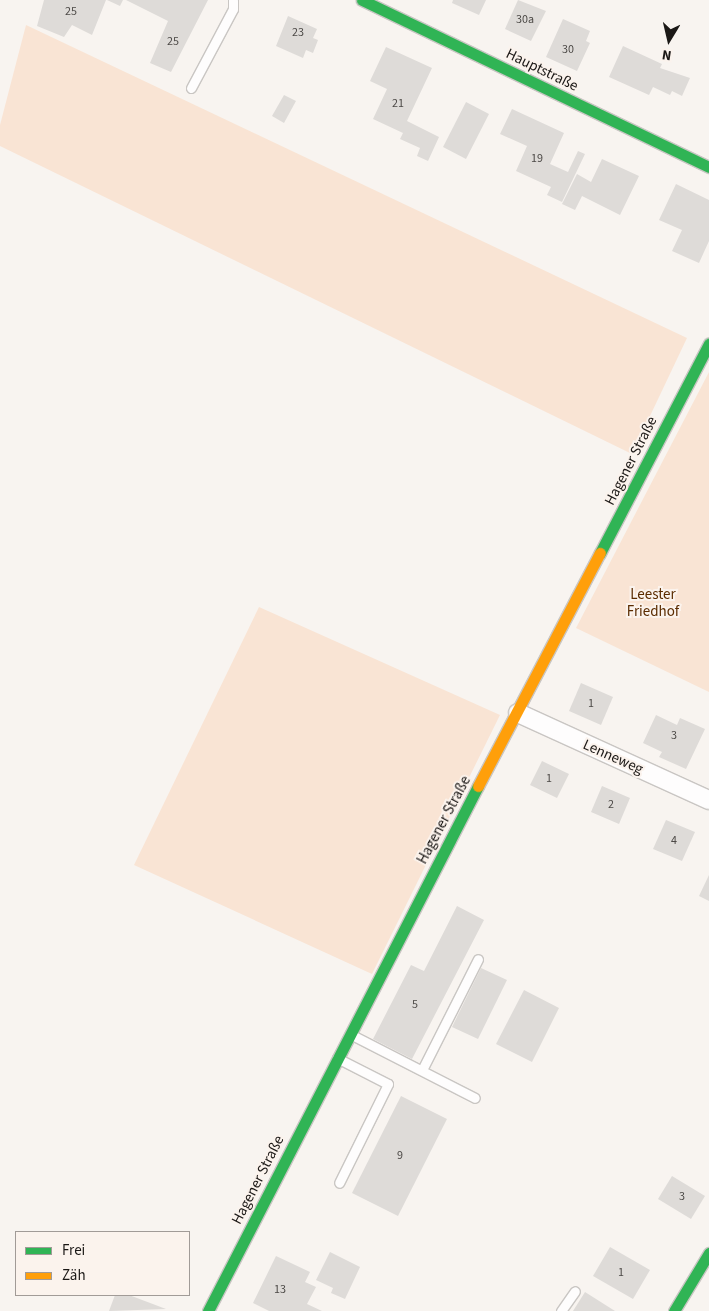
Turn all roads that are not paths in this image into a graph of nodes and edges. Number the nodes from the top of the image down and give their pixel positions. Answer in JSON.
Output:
{"nodes":[{"id":1,"x":233,"y":0,"type":"edge"},
{"id":2,"x":362,"y":0,"type":"edge"},
{"id":3,"x":191,"y":88,"type":"dead end"},
{"id":4,"x":709,"y":167,"type":"edge"},
{"id":5,"x":709,"y":344,"type":"edge"},
{"id":6,"x":518,"y":713,"type":"junction"},
{"id":7,"x":709,"y":800,"type":"edge"},
{"id":8,"x":478,"y":959,"type":"dead end"},
{"id":9,"x":349,"y":1034,"type":"junction"},
{"id":10,"x":337,"y":1058,"type":"junction"},
{"id":11,"x":422,"y":1070,"type":"junction"},
{"id":12,"x":475,"y":1098,"type":"dead end"},
{"id":13,"x":339,"y":1183,"type":"dead end"},
{"id":14,"x":709,"y":1253,"type":"edge"},
{"id":15,"x":575,"y":1291,"type":"dead end"},
{"id":16,"x":208,"y":1311,"type":"edge"},
{"id":17,"x":561,"y":1311,"type":"edge"},
{"id":18,"x":674,"y":1311,"type":"edge"}],
"edges":[{"from":1,"to":3,"type":"lane"},
{"from":2,"to":4,"type":"street","name":"Hauptstraße"},
{"from":5,"to":6,"type":"street","name":"Hagener Straße"},
{"from":6,"to":7,"type":"street","name":"Lenneweg"},
{"from":6,"to":9,"type":"street","name":"Hagener Straße"},
{"from":8,"to":11,"type":"lane"},
{"from":9,"to":10,"type":"street","name":"Hagener Straße"},
{"from":9,"to":11,"type":"lane"},
{"from":10,"to":13,"type":"lane"},
{"from":10,"to":16,"type":"street","name":"Hagener Straße"},
{"from":11,"to":12,"type":"lane"},
{"from":14,"to":18,"type":"street"},
{"from":15,"to":17,"type":"lane"}]}
